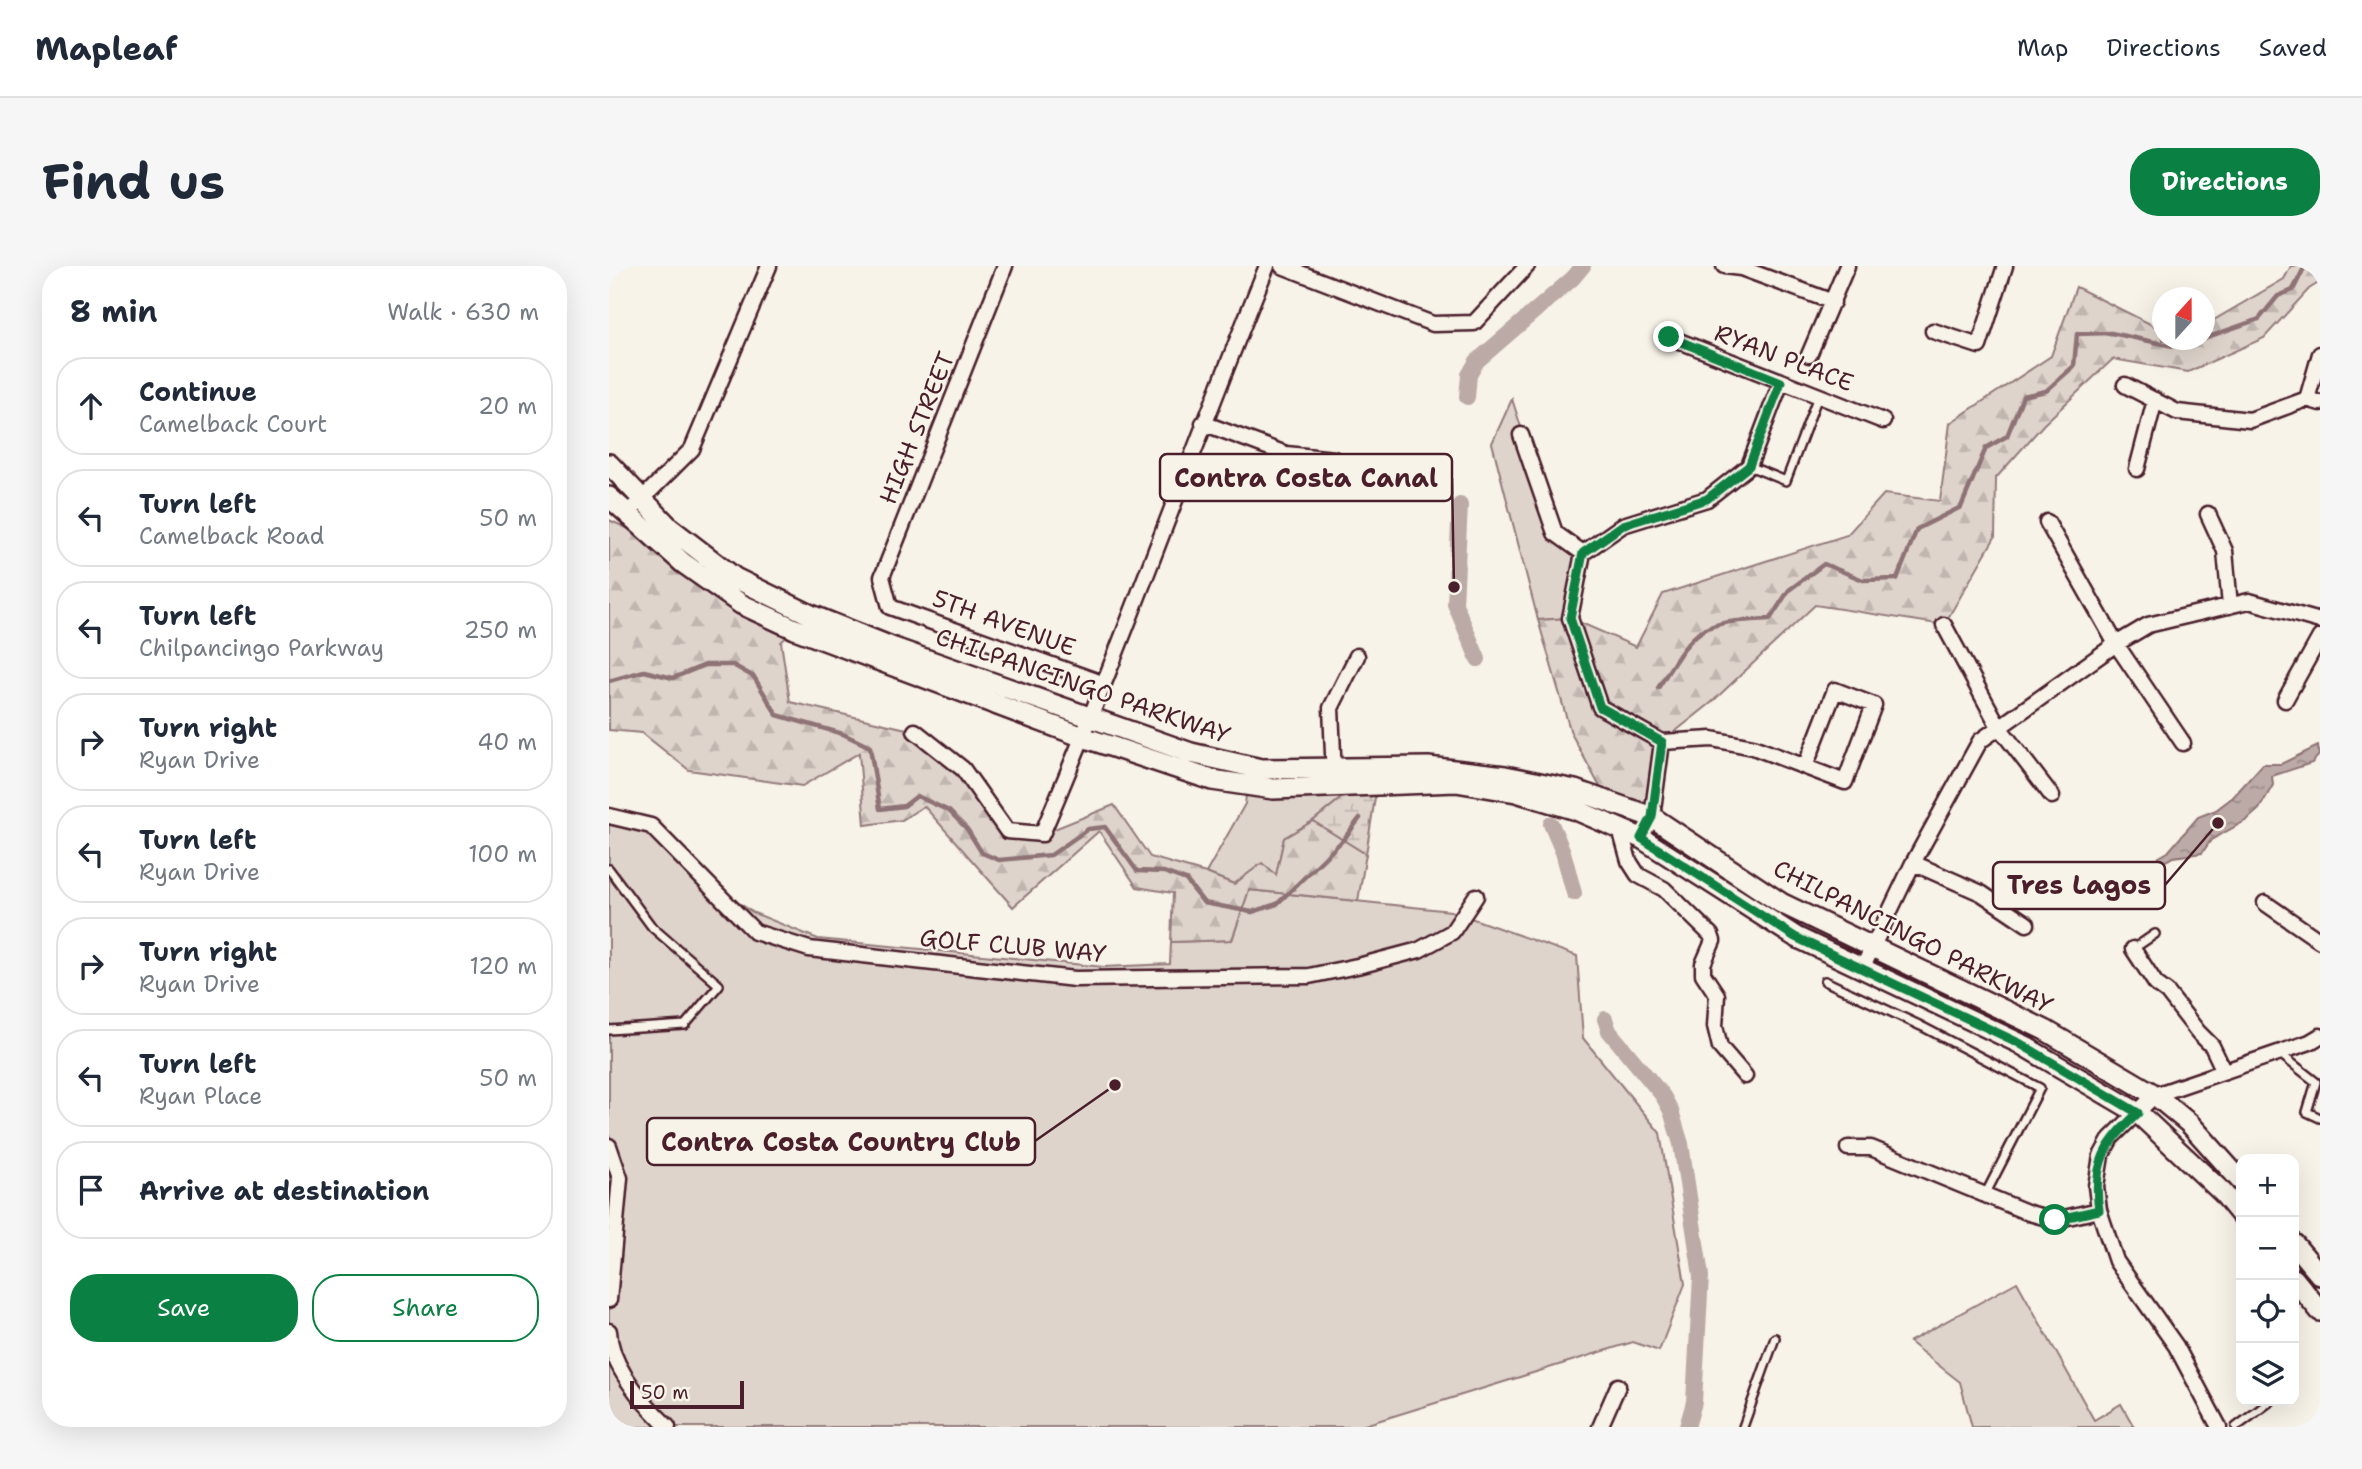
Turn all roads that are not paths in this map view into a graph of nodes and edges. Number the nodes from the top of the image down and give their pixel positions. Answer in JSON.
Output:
{"nodes":[{"id":1,"x":769,"y":266,"type":"edge"},
{"id":2,"x":1005,"y":266,"type":"edge"},
{"id":3,"x":1267,"y":266,"type":"edge"},
{"id":4,"x":1282,"y":266,"type":"edge"},
{"id":5,"x":1527,"y":266,"type":"edge"},
{"id":6,"x":1724,"y":266,"type":"edge"},
{"id":7,"x":1847,"y":266,"type":"edge"},
{"id":8,"x":2005,"y":266,"type":"edge"},
{"id":9,"x":1833,"y":302,"type":"junction"},
{"id":10,"x":1933,"y":331,"type":"dead end"},
{"id":11,"x":1669,"y":337,"type":"dead end"},
{"id":12,"x":2320,"y":354,"type":"edge"},
{"id":13,"x":1809,"y":355,"type":"dead end"},
{"id":14,"x":1781,"y":382,"type":"junction"},
{"id":15,"x":2125,"y":385,"type":"dead end"},
{"id":16,"x":1818,"y":396,"type":"junction"},
{"id":17,"x":2155,"y":400,"type":"junction"},
{"id":18,"x":2313,"y":401,"type":"edge"},
{"id":19,"x":1883,"y":421,"type":"dead end"},
{"id":20,"x":1203,"y":423,"type":"junction"},
{"id":21,"x":1521,"y":435,"type":"dead end"},
{"id":22,"x":609,"y":464,"type":"edge"},
{"id":23,"x":1749,"y":466,"type":"junction"},
{"id":24,"x":2137,"y":469,"type":"dead end"},
{"id":25,"x":1356,"y":477,"type":"dead end"},
{"id":26,"x":609,"y":497,"type":"edge"},
{"id":27,"x":643,"y":501,"type":"junction"},
{"id":28,"x":627,"y":514,"type":"junction"},
{"id":29,"x":2207,"y":514,"type":"dead end"},
{"id":30,"x":2047,"y":522,"type":"dead end"},
{"id":31,"x":1583,"y":553,"type":"junction"},
{"id":32,"x":2230,"y":606,"type":"junction"},
{"id":33,"x":890,"y":607,"type":"joint"},
{"id":34,"x":2320,"y":621,"type":"edge"},
{"id":35,"x":1944,"y":625,"type":"dead end"},
{"id":36,"x":2320,"y":637,"type":"edge"},
{"id":37,"x":2116,"y":644,"type":"junction"},
{"id":38,"x":1357,"y":656,"type":"dead end"},
{"id":39,"x":1102,"y":683,"type":"junction"},
{"id":40,"x":2285,"y":700,"type":"dead end"},
{"id":41,"x":1091,"y":718,"type":"junction"},
{"id":42,"x":1999,"y":727,"type":"junction"},
{"id":43,"x":915,"y":731,"type":"dead end"},
{"id":44,"x":1083,"y":737,"type":"junction"},
{"id":45,"x":1662,"y":742,"type":"junction"},
{"id":46,"x":2183,"y":743,"type":"dead end"},
{"id":47,"x":1805,"y":767,"type":"junction"},
{"id":48,"x":1335,"y":768,"type":"junction"},
{"id":49,"x":1332,"y":788,"type":"junction"},
{"id":50,"x":2052,"y":796,"type":"dead end"},
{"id":51,"x":609,"y":816,"type":"edge"},
{"id":52,"x":1652,"y":817,"type":"junction"},
{"id":53,"x":1620,"y":829,"type":"junction"},
{"id":54,"x":1641,"y":838,"type":"junction"},
{"id":55,"x":1913,"y":863,"type":"junction"},
{"id":56,"x":609,"y":869,"type":"edge"},
{"id":57,"x":1476,"y":896,"type":"dead end"},
{"id":58,"x":2265,"y":903,"type":"dead end"},
{"id":59,"x":2027,"y":923,"type":"dead end"},
{"id":60,"x":2155,"y":934,"type":"dead end"},
{"id":61,"x":2320,"y":941,"type":"edge"},
{"id":62,"x":1872,"y":947,"type":"junction"},
{"id":63,"x":2133,"y":949,"type":"joint"},
{"id":64,"x":1862,"y":969,"type":"junction"},
{"id":65,"x":1825,"y":981,"type":"dead end"},
{"id":66,"x":609,"y":1030,"type":"edge"},
{"id":67,"x":2320,"y":1036,"type":"edge"},
{"id":68,"x":2278,"y":1052,"type":"junction"},
{"id":69,"x":2223,"y":1069,"type":"junction"},
{"id":70,"x":1745,"y":1076,"type":"dead end"},
{"id":71,"x":2155,"y":1095,"type":"junction"},
{"id":72,"x":2138,"y":1113,"type":"junction"},
{"id":73,"x":2320,"y":1118,"type":"edge"},
{"id":74,"x":609,"y":1146,"type":"edge"},
{"id":75,"x":1849,"y":1149,"type":"dead end"},
{"id":76,"x":2236,"y":1175,"type":"edge"},
{"id":77,"x":1985,"y":1195,"type":"junction"},
{"id":78,"x":2236,"y":1209,"type":"edge"},
{"id":79,"x":2099,"y":1210,"type":"junction"},
{"id":80,"x":2299,"y":1250,"type":"edge"},
{"id":81,"x":2320,"y":1275,"type":"edge"},
{"id":82,"x":2295,"y":1280,"type":"edge"},
{"id":83,"x":609,"y":1300,"type":"edge"},
{"id":84,"x":2320,"y":1311,"type":"edge"},
{"id":85,"x":609,"y":1331,"type":"edge"},
{"id":86,"x":1775,"y":1338,"type":"dead end"},
{"id":87,"x":1618,"y":1385,"type":"dead end"},
{"id":88,"x":2264,"y":1406,"type":"edge"},
{"id":89,"x":668,"y":1427,"type":"edge"},
{"id":90,"x":1601,"y":1427,"type":"edge"},
{"id":91,"x":1743,"y":1427,"type":"edge"},
{"id":92,"x":2219,"y":1427,"type":"edge"},
{"id":93,"x":2236,"y":1427,"type":"edge"}],
"edges":[{"from":1,"to":27,"type":"street"},
{"from":2,"to":33,"type":"street","name":"HIGH STREET"},
{"from":3,"to":20,"type":"street"},
{"from":4,"to":5,"type":"street"},
{"from":6,"to":9,"type":"street"},
{"from":7,"to":9,"type":"street"},
{"from":8,"to":10,"type":"street"},
{"from":9,"to":13,"type":"street"},
{"from":11,"to":14,"type":"street","name":"RYAN PLACE"},
{"from":12,"to":18,"type":"street"},
{"from":14,"to":16,"type":"street","name":"RYAN PLACE"},
{"from":14,"to":23,"type":"street"},
{"from":15,"to":17,"type":"street"},
{"from":16,"to":19,"type":"street","name":"RYAN PLACE"},
{"from":16,"to":23,"type":"lane"},
{"from":17,"to":18,"type":"street"},
{"from":17,"to":24,"type":"street"},
{"from":20,"to":25,"type":"street"},
{"from":20,"to":39,"type":"street"},
{"from":21,"to":31,"type":"street"},
{"from":22,"to":27,"type":"street","name":"CHILPANCINGO PARKWAY"},
{"from":23,"to":31,"type":"street"},
{"from":26,"to":28,"type":"street","name":"CHILPANCINGO PARKWAY"},
{"from":27,"to":28,"type":"street"},
{"from":27,"to":41,"type":"street","name":"CHILPANCINGO PARKWAY"},
{"from":28,"to":44,"type":"street","name":"CHILPANCINGO PARKWAY"},
{"from":29,"to":32,"type":"street"},
{"from":30,"to":37,"type":"street"},
{"from":31,"to":45,"type":"street"},
{"from":32,"to":34,"type":"street"},
{"from":32,"to":37,"type":"street"},
{"from":33,"to":39,"type":"street","name":"5TH AVENUE"},
{"from":35,"to":42,"type":"street"},
{"from":36,"to":40,"type":"street"},
{"from":37,"to":42,"type":"street"},
{"from":37,"to":46,"type":"street"},
{"from":38,"to":48,"type":"street"},
{"from":39,"to":41,"type":"street"},
{"from":41,"to":44,"type":"street"},
{"from":41,"to":48,"type":"street","name":"CHILPANCINGO PARKWAY"},
{"from":42,"to":50,"type":"street"},
{"from":42,"to":55,"type":"street"},
{"from":43,"to":44,"type":"street"},
{"from":44,"to":49,"type":"street","name":"CHILPANCINGO PARKWAY"},
{"from":45,"to":47,"type":"street"},
{"from":45,"to":52,"type":"street"},
{"from":47,"to":47,"type":"street"},
{"from":48,"to":49,"type":"street"},
{"from":48,"to":52,"type":"street","name":"CHILPANCINGO PARKWAY"},
{"from":49,"to":53,"type":"street","name":"CHILPANCINGO PARKWAY"},
{"from":51,"to":57,"type":"street","name":"GOLF CLUB WAY"},
{"from":52,"to":54,"type":"street"},
{"from":52,"to":62,"type":"street","name":"CHILPANCINGO PARKWAY"},
{"from":53,"to":54,"type":"street","name":"CHILPANCINGO PARKWAY"},
{"from":53,"to":70,"type":"street"},
{"from":54,"to":64,"type":"street","name":"CHILPANCINGO PARKWAY"},
{"from":55,"to":59,"type":"street"},
{"from":55,"to":62,"type":"street"},
{"from":56,"to":66,"type":"lane"},
{"from":58,"to":61,"type":"street"},
{"from":60,"to":63,"type":"lane"},
{"from":62,"to":64,"type":"street"},
{"from":62,"to":71,"type":"street","name":"CHILPANCINGO PARKWAY"},
{"from":63,"to":69,"type":"street"},
{"from":64,"to":72,"type":"street","name":"CHILPANCINGO PARKWAY"},
{"from":65,"to":77,"type":"lane"},
{"from":67,"to":68,"type":"street"},
{"from":68,"to":69,"type":"street"},
{"from":68,"to":73,"type":"lane"},
{"from":69,"to":71,"type":"street"},
{"from":71,"to":72,"type":"street"},
{"from":71,"to":76,"type":"street","name":"CHILPANCINGO PARKWAY"},
{"from":72,"to":78,"type":"street","name":"CHILPANCINGO PARKWAY"},
{"from":72,"to":79,"type":"street"},
{"from":74,"to":83,"type":"street"},
{"from":75,"to":77,"type":"street"},
{"from":77,"to":79,"type":"street"},
{"from":79,"to":92,"type":"street"},
{"from":80,"to":81,"type":"street"},
{"from":82,"to":84,"type":"street"},
{"from":85,"to":89,"type":"street"},
{"from":86,"to":91,"type":"lane"},
{"from":87,"to":90,"type":"street"},
{"from":88,"to":93,"type":"lane"}]}
